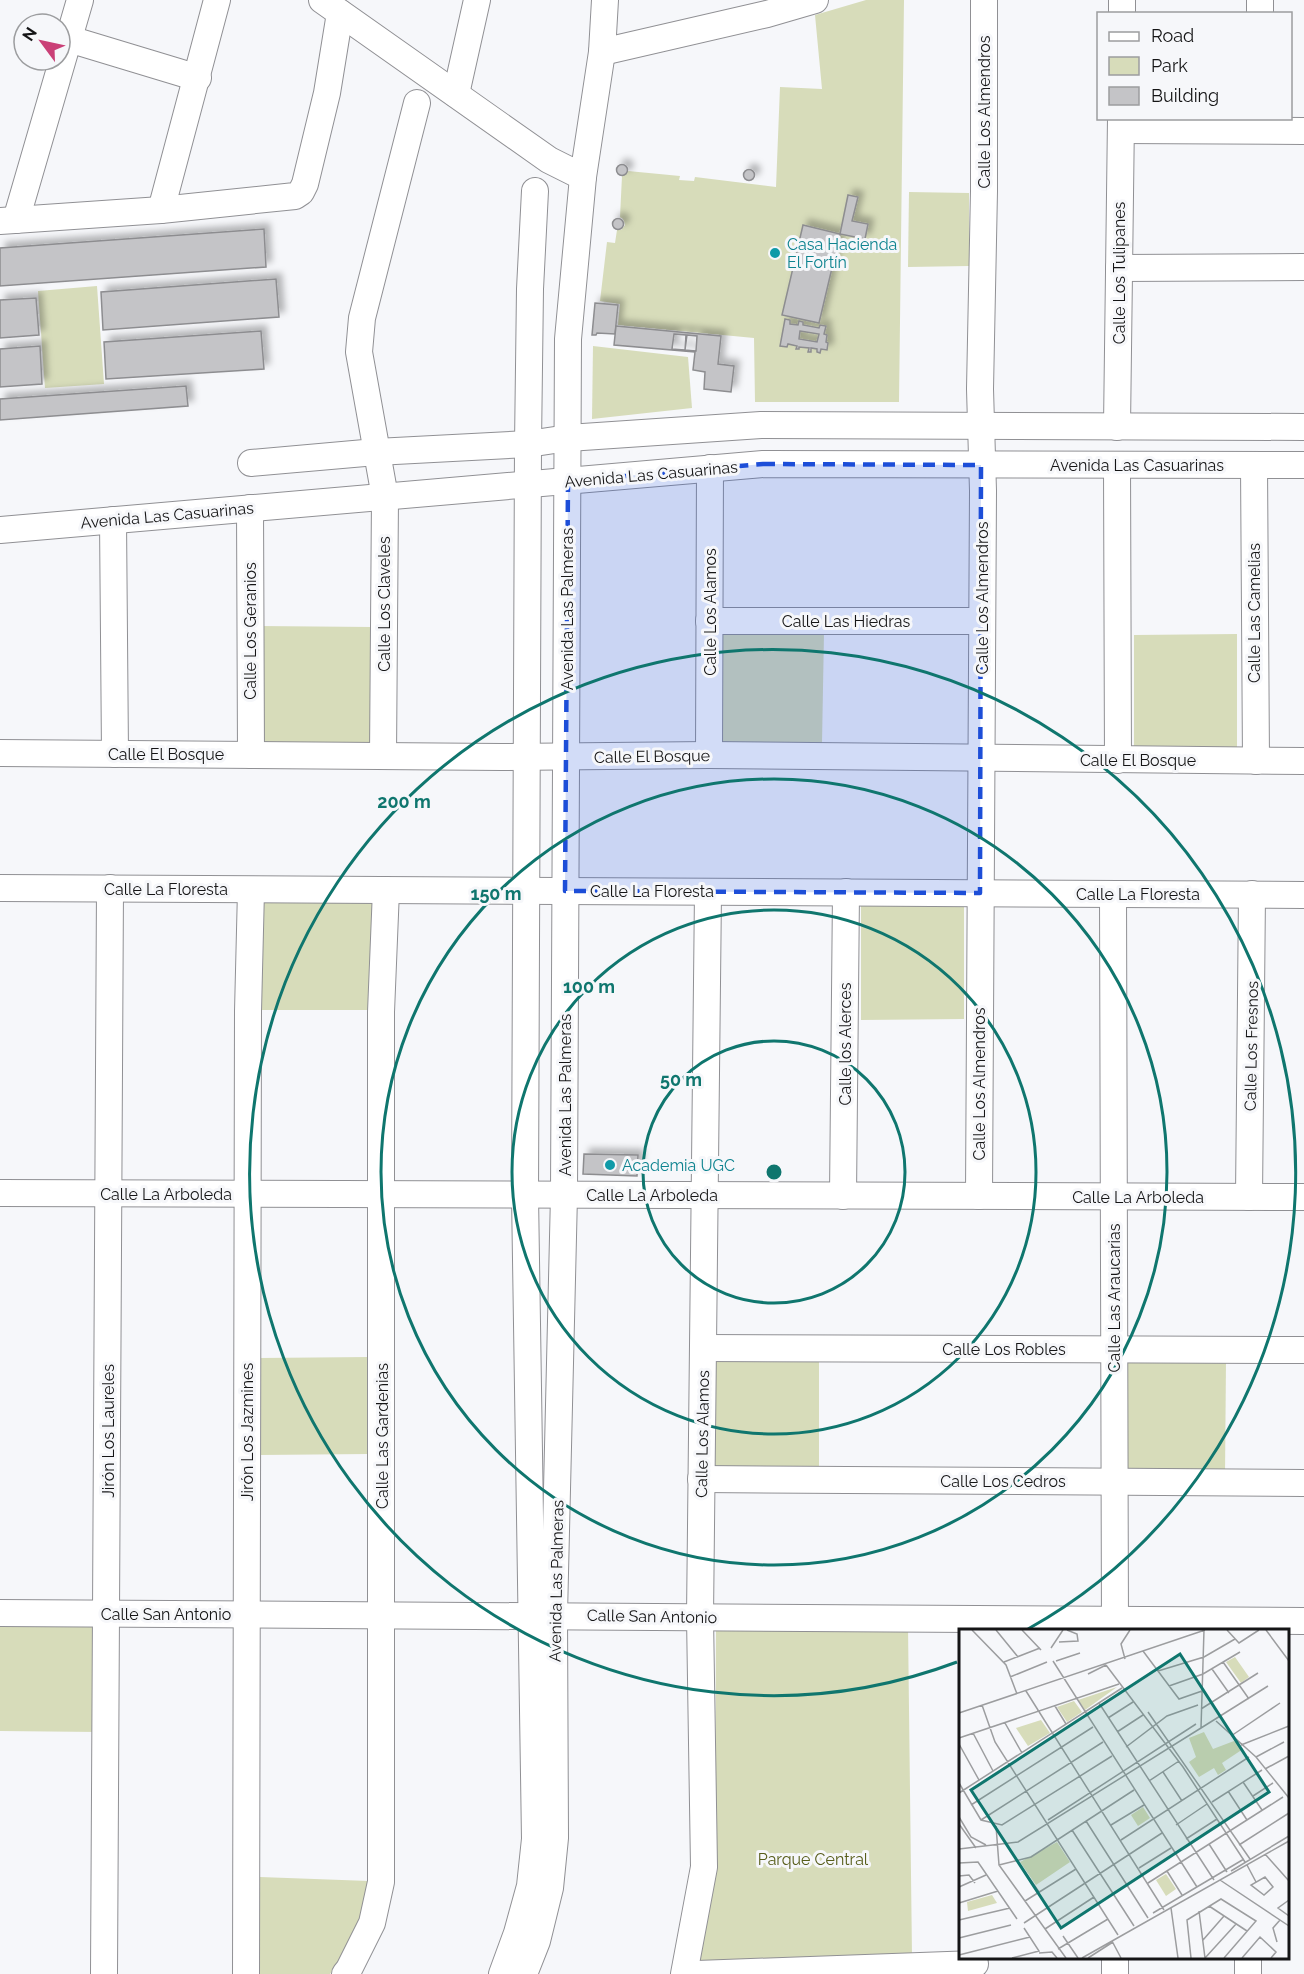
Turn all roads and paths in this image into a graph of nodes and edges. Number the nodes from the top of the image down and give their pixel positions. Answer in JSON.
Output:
{"nodes":[{"id":1,"x":80,"y":0,"type":"edge"},
{"id":2,"x":218,"y":0,"type":"edge"},
{"id":3,"x":477,"y":0,"type":"edge"},
{"id":4,"x":605,"y":0,"type":"edge"},
{"id":5,"x":815,"y":0,"type":"edge"},
{"id":6,"x":984,"y":0,"type":"edge"},
{"id":7,"x":331,"y":6,"type":"edge"},
{"id":8,"x":767,"y":7,"type":"edge"},
{"id":9,"x":72,"y":28,"type":"edge"},
{"id":10,"x":72,"y":40,"type":"edge"},
{"id":11,"x":602,"y":52,"type":"junction"},
{"id":12,"x":58,"y":72,"type":"edge"},
{"id":13,"x":198,"y":78,"type":"junction"},
{"id":14,"x":456,"y":94,"type":"junction"},
{"id":15,"x":417,"y":103,"type":"dead end"},
{"id":16,"x":1121,"y":124,"type":"edge"},
{"id":17,"x":1261,"y":125,"type":"edge"},
{"id":18,"x":1304,"y":131,"type":"edge"},
{"id":19,"x":583,"y":177,"type":"junction"},
{"id":20,"x":535,"y":190,"type":"dead end"},
{"id":21,"x":161,"y":210,"type":"junction"},
{"id":22,"x":8,"y":221,"type":"edge"},
{"id":23,"x":1304,"y":267,"type":"edge"},
{"id":24,"x":1119,"y":268,"type":"junction"},
{"id":25,"x":981,"y":426,"type":"junction"},
{"id":26,"x":1117,"y":427,"type":"junction"},
{"id":27,"x":1304,"y":427,"type":"edge"},
{"id":28,"x":568,"y":438,"type":"junction"},
{"id":29,"x":528,"y":444,"type":"junction"},
{"id":30,"x":376,"y":452,"type":"junction"},
{"id":31,"x":251,"y":463,"type":"dead end"},
{"id":32,"x":981,"y":465,"type":"junction"},
{"id":33,"x":1117,"y":465,"type":"junction"},
{"id":34,"x":1254,"y":465,"type":"junction"},
{"id":35,"x":1304,"y":465,"type":"edge"},
{"id":36,"x":710,"y":468,"type":"junction"},
{"id":37,"x":568,"y":481,"type":"junction"},
{"id":38,"x":529,"y":484,"type":"junction"},
{"id":39,"x":385,"y":497,"type":"junction"},
{"id":40,"x":250,"y":508,"type":"junction"},
{"id":41,"x":113,"y":520,"type":"junction"},
{"id":42,"x":0,"y":530,"type":"edge"},
{"id":43,"x":709,"y":621,"type":"junction"},
{"id":44,"x":982,"y":621,"type":"junction"},
{"id":45,"x":0,"y":753,"type":"edge"},
{"id":46,"x":115,"y":754,"type":"junction"},
{"id":47,"x":251,"y":755,"type":"junction"},
{"id":48,"x":709,"y":755,"type":"junction"},
{"id":49,"x":383,"y":756,"type":"junction"},
{"id":50,"x":528,"y":756,"type":"junction"},
{"id":51,"x":566,"y":757,"type":"junction"},
{"id":52,"x":981,"y":759,"type":"junction"},
{"id":53,"x":1118,"y":760,"type":"junction"},
{"id":54,"x":1256,"y":761,"type":"junction"},
{"id":55,"x":1304,"y":761,"type":"edge"},
{"id":56,"x":0,"y":888,"type":"edge"},
{"id":57,"x":110,"y":888,"type":"junction"},
{"id":58,"x":251,"y":890,"type":"junction"},
{"id":59,"x":386,"y":890,"type":"junction"},
{"id":60,"x":527,"y":891,"type":"junction"},
{"id":61,"x":566,"y":891,"type":"junction"},
{"id":62,"x":708,"y":892,"type":"junction"},
{"id":63,"x":846,"y":892,"type":"junction"},
{"id":64,"x":980,"y":893,"type":"junction"},
{"id":65,"x":1113,"y":894,"type":"junction"},
{"id":66,"x":1252,"y":894,"type":"junction"},
{"id":67,"x":1304,"y":895,"type":"edge"},
{"id":68,"x":0,"y":1193,"type":"edge"},
{"id":69,"x":109,"y":1194,"type":"junction"},
{"id":70,"x":248,"y":1194,"type":"junction"},
{"id":71,"x":381,"y":1194,"type":"junction"},
{"id":72,"x":525,"y":1195,"type":"junction"},
{"id":73,"x":564,"y":1195,"type":"junction"},
{"id":74,"x":704,"y":1195,"type":"junction"},
{"id":75,"x":843,"y":1196,"type":"junction"},
{"id":76,"x":979,"y":1196,"type":"junction"},
{"id":77,"x":1114,"y":1197,"type":"junction"},
{"id":78,"x":1249,"y":1197,"type":"junction"},
{"id":79,"x":1304,"y":1197,"type":"edge"},
{"id":80,"x":704,"y":1348,"type":"junction"},
{"id":81,"x":1114,"y":1349,"type":"junction"},
{"id":82,"x":1304,"y":1350,"type":"edge"},
{"id":83,"x":701,"y":1479,"type":"junction"},
{"id":84,"x":1114,"y":1482,"type":"junction"},
{"id":85,"x":1304,"y":1483,"type":"edge"},
{"id":86,"x":0,"y":1613,"type":"edge"},
{"id":87,"x":106,"y":1614,"type":"junction"},
{"id":88,"x":246,"y":1614,"type":"junction"},
{"id":89,"x":382,"y":1615,"type":"junction"},
{"id":90,"x":543,"y":1616,"type":"junction"},
{"id":91,"x":700,"y":1617,"type":"junction"},
{"id":92,"x":1304,"y":1621,"type":"edge"},
{"id":93,"x":978,"y":1624,"type":"edge"},
{"id":94,"x":1114,"y":1625,"type":"edge"},
{"id":95,"x":1249,"y":1625,"type":"edge"},
{"id":96,"x":975,"y":1965,"type":"edge"},
{"id":97,"x":350,"y":1972,"type":"edge"},
{"id":98,"x":104,"y":1974,"type":"edge"},
{"id":99,"x":246,"y":1974,"type":"edge"},
{"id":100,"x":502,"y":1974,"type":"edge"},
{"id":101,"x":524,"y":1974,"type":"edge"},
{"id":102,"x":684,"y":1974,"type":"edge"},
{"id":103,"x":697,"y":1974,"type":"edge"}],
"edges":[{"from":1,"to":9,"type":"street"},
{"from":2,"to":13,"type":"street"},
{"from":3,"to":14,"type":"street"},
{"from":4,"to":11,"type":"street","name":"Avenida Las Palmeras"},
{"from":5,"to":8,"type":"street"},
{"from":6,"to":25,"type":"street","name":"Calle Los Almendros"},
{"from":7,"to":14,"type":"street"},
{"from":7,"to":21,"type":"street"},
{"from":8,"to":11,"type":"street"},
{"from":10,"to":13,"type":"street"},
{"from":11,"to":19,"type":"street","name":"Avenida Las Palmeras"},
{"from":12,"to":22,"type":"street"},
{"from":13,"to":21,"type":"street"},
{"from":14,"to":19,"type":"street"},
{"from":15,"to":30,"type":"street","name":"Calle Los Claveles"},
{"from":16,"to":17,"type":"street"},
{"from":16,"to":24,"type":"street","name":"Calle Los Tulipanes"},
{"from":17,"to":18,"type":"street"},
{"from":19,"to":28,"type":"street","name":"Avenida Las Palmeras"},
{"from":20,"to":29,"type":"street","name":"Avenida Las Palmeras"},
{"from":21,"to":22,"type":"street"},
{"from":23,"to":24,"type":"street"},
{"from":24,"to":26,"type":"street","name":"Calle Los Tulipanes"},
{"from":25,"to":26,"type":"street"},
{"from":25,"to":28,"type":"street"},
{"from":25,"to":32,"type":"street","name":"Calle Los Almendros"},
{"from":26,"to":27,"type":"street"},
{"from":28,"to":29,"type":"street"},
{"from":28,"to":37,"type":"street","name":"Avenida Las Palmeras"},
{"from":29,"to":30,"type":"street"},
{"from":29,"to":38,"type":"street","name":"Avenida Las Palmeras"},
{"from":30,"to":31,"type":"street"},
{"from":30,"to":39,"type":"street","name":"Calle Los Claveles"},
{"from":32,"to":33,"type":"street","name":"Avenida Las Casuarinas"},
{"from":32,"to":36,"type":"street","name":"Avenida Las Casuarinas"},
{"from":32,"to":44,"type":"street","name":"Calle Los Almendros"},
{"from":33,"to":34,"type":"street","name":"Avenida Las Casuarinas"},
{"from":33,"to":53,"type":"street"},
{"from":34,"to":35,"type":"street","name":"Avenida Las Casuarinas"},
{"from":34,"to":54,"type":"street","name":"Calle Las Camelias"},
{"from":36,"to":37,"type":"street","name":"Avenida Las Casuarinas"},
{"from":36,"to":43,"type":"street","name":"Calle Los Alamos"},
{"from":37,"to":38,"type":"street","name":"Avenida Las Casuarinas"},
{"from":37,"to":51,"type":"street","name":"Avenida Las Palmeras"},
{"from":38,"to":39,"type":"street","name":"Avenida Las Casuarinas"},
{"from":38,"to":50,"type":"street","name":"Avenida Las Palmeras"},
{"from":39,"to":40,"type":"street","name":"Avenida Las Casuarinas"},
{"from":39,"to":49,"type":"street","name":"Calle Los Claveles"},
{"from":40,"to":41,"type":"street","name":"Avenida Las Casuarinas"},
{"from":40,"to":47,"type":"street","name":"Calle Los Geranios"},
{"from":41,"to":42,"type":"street","name":"Avenida Las Casuarinas"},
{"from":41,"to":46,"type":"street"},
{"from":43,"to":44,"type":"street","name":"Calle Las Hiedras"},
{"from":43,"to":48,"type":"street","name":"Calle Los Alamos"},
{"from":44,"to":52,"type":"street","name":"Calle Los Almendros"},
{"from":45,"to":46,"type":"street","name":"Calle El Bosque"},
{"from":46,"to":47,"type":"street","name":"Calle El Bosque"},
{"from":47,"to":49,"type":"street","name":"Calle El Bosque"},
{"from":48,"to":51,"type":"street","name":"Calle El Bosque"},
{"from":48,"to":52,"type":"street","name":"Calle El Bosque"},
{"from":49,"to":50,"type":"street","name":"Calle El Bosque"},
{"from":50,"to":51,"type":"street","name":"Calle El Bosque"},
{"from":50,"to":60,"type":"street","name":"Avenida Las Palmeras"},
{"from":51,"to":61,"type":"street","name":"Avenida Las Palmeras"},
{"from":52,"to":53,"type":"street","name":"Calle El Bosque"},
{"from":52,"to":64,"type":"street","name":"Calle Los Almendros"},
{"from":53,"to":54,"type":"street","name":"Calle El Bosque"},
{"from":54,"to":55,"type":"street","name":"Calle El Bosque"},
{"from":56,"to":57,"type":"street","name":"Calle La Floresta"},
{"from":57,"to":58,"type":"street","name":"Calle La Floresta"},
{"from":57,"to":69,"type":"street","name":"Jirón Los Laureles"},
{"from":58,"to":59,"type":"street","name":"Calle La Floresta"},
{"from":58,"to":70,"type":"street","name":"Jirón Los Jazmines"},
{"from":59,"to":60,"type":"street","name":"Calle La Floresta"},
{"from":59,"to":71,"type":"street","name":"Calle Las Gardenias"},
{"from":60,"to":61,"type":"street","name":"Calle La Floresta"},
{"from":60,"to":72,"type":"street","name":"Avenida Las Palmeras"},
{"from":61,"to":62,"type":"street","name":"Calle La Floresta"},
{"from":61,"to":73,"type":"street","name":"Avenida Las Palmeras"},
{"from":62,"to":63,"type":"street","name":"Calle La Floresta"},
{"from":62,"to":74,"type":"street","name":"Calle Los Alamos"},
{"from":63,"to":64,"type":"street","name":"Calle La Floresta"},
{"from":63,"to":75,"type":"street","name":"Calle los Alerces"},
{"from":64,"to":65,"type":"street","name":"Calle La Floresta"},
{"from":64,"to":76,"type":"street","name":"Calle Los Almendros"},
{"from":65,"to":66,"type":"street","name":"Calle La Floresta"},
{"from":65,"to":77,"type":"street","name":"Calle Las Araucarias"},
{"from":66,"to":67,"type":"street","name":"Calle La Floresta"},
{"from":66,"to":78,"type":"street","name":"Calle Los Fresnos"},
{"from":68,"to":69,"type":"street","name":"Calle La Arboleda"},
{"from":69,"to":70,"type":"street","name":"Calle La Arboleda"},
{"from":69,"to":87,"type":"street","name":"Jirón Los Laureles"},
{"from":70,"to":71,"type":"street","name":"Calle La Arboleda"},
{"from":70,"to":88,"type":"street","name":"Jirón Los Jazmines"},
{"from":71,"to":72,"type":"street","name":"Calle La Arboleda"},
{"from":71,"to":89,"type":"street","name":"Calle Las Gardenias"},
{"from":72,"to":73,"type":"street","name":"Calle La Arboleda"},
{"from":72,"to":90,"type":"street","name":"Avenida Las Palmeras"},
{"from":73,"to":74,"type":"street","name":"Calle La Arboleda"},
{"from":73,"to":90,"type":"street","name":"Avenida Las Palmeras"},
{"from":74,"to":75,"type":"street","name":"Calle La Arboleda"},
{"from":74,"to":80,"type":"street","name":"Calle Los Alamos"},
{"from":75,"to":76,"type":"street","name":"Calle La Arboleda"},
{"from":76,"to":77,"type":"street","name":"Calle La Arboleda"},
{"from":77,"to":78,"type":"street","name":"Calle La Arboleda"},
{"from":77,"to":81,"type":"street","name":"Calle Las Araucarias"},
{"from":78,"to":79,"type":"street","name":"Calle La Arboleda"},
{"from":80,"to":81,"type":"street","name":"Calle Los Robles"},
{"from":80,"to":83,"type":"street","name":"Calle Los Alamos"},
{"from":81,"to":82,"type":"street","name":"Calle Los Robles"},
{"from":81,"to":84,"type":"street","name":"Calle Las Araucarias"},
{"from":83,"to":84,"type":"street","name":"Calle Los Cedros"},
{"from":83,"to":91,"type":"street","name":"Calle Los Alamos"},
{"from":84,"to":85,"type":"street","name":"Calle Los Cedros"},
{"from":84,"to":94,"type":"street","name":"Calle Las Araucarias"},
{"from":86,"to":87,"type":"street","name":"Calle San Antonio"},
{"from":87,"to":88,"type":"street","name":"Calle San Antonio"},
{"from":87,"to":98,"type":"street","name":"Jirón Los Laureles"},
{"from":88,"to":89,"type":"street","name":"Calle San Antonio"},
{"from":88,"to":99,"type":"street","name":"Jirón Los Jazmines"},
{"from":89,"to":90,"type":"street","name":"Calle San Antonio"},
{"from":89,"to":97,"type":"street","name":"Calle Las Gardenias"},
{"from":90,"to":91,"type":"street","name":"Calle San Antonio"},
{"from":90,"to":100,"type":"street","name":"Avenida Las Palmeras"},
{"from":90,"to":101,"type":"street","name":"Avenida Las Palmeras"},
{"from":91,"to":93,"type":"street","name":"Calle San Antonio"},
{"from":91,"to":102,"type":"street","name":"Calle Los Alamos"},
{"from":92,"to":95,"type":"street","name":"Calle San Antonio"},
{"from":93,"to":94,"type":"street","name":"Calle San Antonio"},
{"from":94,"to":95,"type":"street","name":"Calle San Antonio"},
{"from":96,"to":103,"type":"street"}]}
